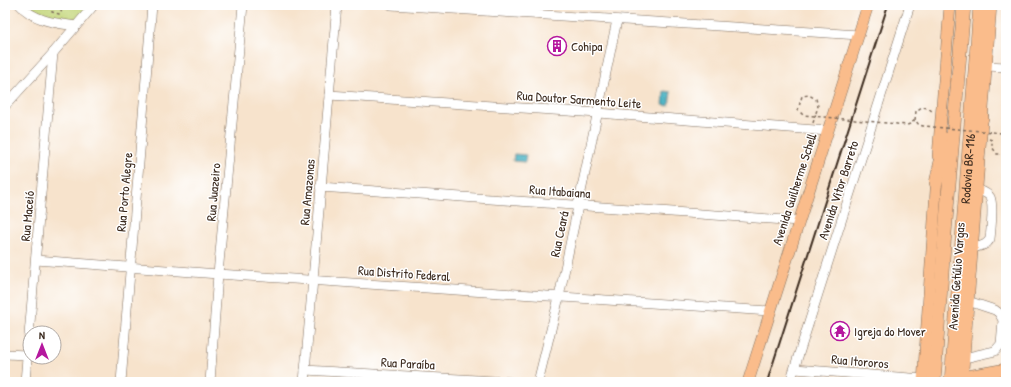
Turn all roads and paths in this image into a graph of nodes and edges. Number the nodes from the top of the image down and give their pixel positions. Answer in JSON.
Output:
{"nodes":[{"id":1,"x":20,"y":5,"type":"edge"},
{"id":2,"x":52,"y":5,"type":"edge"},
{"id":3,"x":62,"y":5,"type":"edge"},
{"id":4,"x":94,"y":5,"type":"edge"},
{"id":5,"x":152,"y":5,"type":"edge"},
{"id":6,"x":243,"y":5,"type":"edge"},
{"id":7,"x":337,"y":5,"type":"edge"},
{"id":8,"x":391,"y":5,"type":"edge"},
{"id":9,"x":868,"y":5,"type":"edge"},
{"id":10,"x":910,"y":5,"type":"edge"},
{"id":11,"x":950,"y":5,"type":"edge"},
{"id":12,"x":964,"y":5,"type":"edge"},
{"id":13,"x":980,"y":5,"type":"edge"},
{"id":14,"x":984,"y":5,"type":"edge"},
{"id":15,"x":991,"y":5,"type":"edge"},
{"id":16,"x":617,"y":20,"type":"junction"},
{"id":17,"x":76,"y":26,"type":"junction"},
{"id":18,"x":859,"y":35,"type":"junction"},
{"id":19,"x":53,"y":53,"type":"junction"},
{"id":20,"x":1006,"y":67,"type":"edge"},
{"id":21,"x":978,"y":75,"type":"junction"},
{"id":22,"x":329,"y":94,"type":"junction"},
{"id":23,"x":957,"y":94,"type":"junction"},
{"id":24,"x":5,"y":106,"type":"edge"},
{"id":25,"x":925,"y":107,"type":"dead end"},
{"id":26,"x":598,"y":113,"type":"junction"},
{"id":27,"x":816,"y":113,"type":"dead end"},
{"id":28,"x":982,"y":118,"type":"junction"},
{"id":29,"x":915,"y":120,"type":"junction"},
{"id":30,"x":828,"y":132,"type":"junction"},
{"id":31,"x":1006,"y":134,"type":"edge"},
{"id":32,"x":980,"y":138,"type":"junction"},
{"id":33,"x":1006,"y":154,"type":"edge"},
{"id":34,"x":936,"y":183,"type":"junction"},
{"id":35,"x":320,"y":187,"type":"junction"},
{"id":36,"x":976,"y":189,"type":"junction"},
{"id":37,"x":578,"y":205,"type":"junction"},
{"id":38,"x":799,"y":221,"type":"junction"},
{"id":39,"x":972,"y":248,"type":"junction"},
{"id":40,"x":36,"y":260,"type":"junction"},
{"id":41,"x":131,"y":268,"type":"junction"},
{"id":42,"x":218,"y":274,"type":"junction"},
{"id":43,"x":313,"y":280,"type":"junction"},
{"id":44,"x":559,"y":297,"type":"junction"},
{"id":45,"x":968,"y":301,"type":"junction"},
{"id":46,"x":770,"y":311,"type":"junction"},
{"id":47,"x":30,"y":325,"type":"edge"},
{"id":48,"x":5,"y":354,"type":"edge"},
{"id":49,"x":22,"y":355,"type":"edge"},
{"id":50,"x":964,"y":358,"type":"junction"},
{"id":51,"x":26,"y":365,"type":"edge"},
{"id":52,"x":795,"y":369,"type":"junction"},
{"id":53,"x":1006,"y":369,"type":"edge"},
{"id":54,"x":305,"y":370,"type":"junction"},
{"id":55,"x":959,"y":380,"type":"edge"},
{"id":56,"x":927,"y":381,"type":"edge"},
{"id":57,"x":25,"y":382,"type":"edge"},
{"id":58,"x":121,"y":382,"type":"edge"},
{"id":59,"x":210,"y":382,"type":"edge"},
{"id":60,"x":304,"y":382,"type":"edge"},
{"id":61,"x":510,"y":382,"type":"edge"},
{"id":62,"x":538,"y":382,"type":"edge"},
{"id":63,"x":748,"y":382,"type":"edge"},
{"id":64,"x":790,"y":382,"type":"edge"}],
"edges":[{"from":1,"to":17,"type":"street"},
{"from":2,"to":3,"type":"path"},
{"from":4,"to":17,"type":"street"},
{"from":5,"to":41,"type":"street","name":"Rua Porto Alegre"},
{"from":6,"to":42,"type":"street","name":"Rua Juazeiro"},
{"from":7,"to":22,"type":"street","name":"Rua Amazonas"},
{"from":8,"to":16,"type":"street"},
{"from":9,"to":18,"type":"main road","name":"Avenida Guilherme Schell"},
{"from":10,"to":52,"type":"street","name":"Avenida Vitor Barreto"},
{"from":11,"to":34,"type":"main road","name":"Avenida Getúlio Vargas"},
{"from":12,"to":23,"type":"highway","name":"Rodovia BR-116"},
{"from":13,"to":21,"type":"highway","name":"Rodovia BR-116"},
{"from":14,"to":21,"type":"highway"},
{"from":15,"to":21,"type":"main road","name":"Avenida Getúlio Vargas"},
{"from":16,"to":18,"type":"street"},
{"from":16,"to":26,"type":"street","name":"Rua Ceará"},
{"from":17,"to":19,"type":"street"},
{"from":18,"to":30,"type":"main road","name":"Avenida Guilherme Schell"},
{"from":19,"to":24,"type":"street"},
{"from":19,"to":40,"type":"street","name":"Rua Maceió"},
{"from":20,"to":21,"type":"street"},
{"from":21,"to":28,"type":"highway"},
{"from":21,"to":28,"type":"main road","name":"Avenida Getúlio Vargas"},
{"from":21,"to":55,"type":"highway","name":"Rodovia BR-116"},
{"from":22,"to":26,"type":"street","name":"Rua Doutor Sarmento Leite"},
{"from":22,"to":35,"type":"street","name":"Rua Amazonas"},
{"from":23,"to":34,"type":"highway"},
{"from":23,"to":56,"type":"highway","name":"Rodovia BR-116"},
{"from":25,"to":29,"type":"path"},
{"from":26,"to":30,"type":"street","name":"Rua Doutor Sarmento Leite"},
{"from":26,"to":37,"type":"street","name":"Rua Ceará"},
{"from":27,"to":29,"type":"path","bridge":true},
{"from":28,"to":32,"type":"main road","name":"Avenida Getúlio Vargas"},
{"from":29,"to":31,"type":"path","bridge":true},
{"from":30,"to":38,"type":"main road","name":"Avenida Guilherme Schell"},
{"from":32,"to":33,"type":"path"},
{"from":32,"to":36,"type":"main road","name":"Avenida Getúlio Vargas"},
{"from":34,"to":56,"type":"main road","name":"Avenida Getúlio Vargas"},
{"from":35,"to":37,"type":"street","name":"Rua Itabaiana"},
{"from":35,"to":43,"type":"street","name":"Rua Amazonas"},
{"from":36,"to":39,"type":"main road","name":"Avenida Getúlio Vargas"},
{"from":36,"to":39,"type":"street"},
{"from":37,"to":38,"type":"street","name":"Rua Itabaiana"},
{"from":37,"to":44,"type":"street","name":"Rua Ceará"},
{"from":38,"to":46,"type":"main road","name":"Avenida Guilherme Schell"},
{"from":39,"to":45,"type":"main road","name":"Avenida Getúlio Vargas"},
{"from":40,"to":41,"type":"street","name":"Rua Distrito Federal"},
{"from":40,"to":47,"type":"street","name":"Rua Maceió"},
{"from":41,"to":42,"type":"street","name":"Rua Distrito Federal"},
{"from":41,"to":58,"type":"street","name":"Rua Porto Alegre"},
{"from":42,"to":43,"type":"street","name":"Rua Distrito Federal"},
{"from":42,"to":59,"type":"street","name":"Rua Juazeiro"},
{"from":43,"to":44,"type":"street","name":"Rua Distrito Federal"},
{"from":43,"to":54,"type":"street","name":"Rua Amazonas"},
{"from":44,"to":46,"type":"street","name":"Rua Distrito Federal"},
{"from":44,"to":62,"type":"street","name":"Rua Ceará"},
{"from":45,"to":50,"type":"main road","name":"Avenida Getúlio Vargas"},
{"from":45,"to":50,"type":"street"},
{"from":46,"to":63,"type":"main road","name":"Avenida Guilherme Schell"},
{"from":48,"to":49,"type":"street"},
{"from":50,"to":55,"type":"main road","name":"Avenida Getúlio Vargas"},
{"from":51,"to":57,"type":"street","name":"Rua Maceió"},
{"from":52,"to":56,"type":"street","name":"Rua Itororos"},
{"from":52,"to":64,"type":"street","name":"Avenida Vitor Barreto"},
{"from":53,"to":55,"type":"main road"},
{"from":54,"to":60,"type":"street","name":"Rua Amazonas"},
{"from":54,"to":61,"type":"street","name":"Rua Paraíba"}]}
